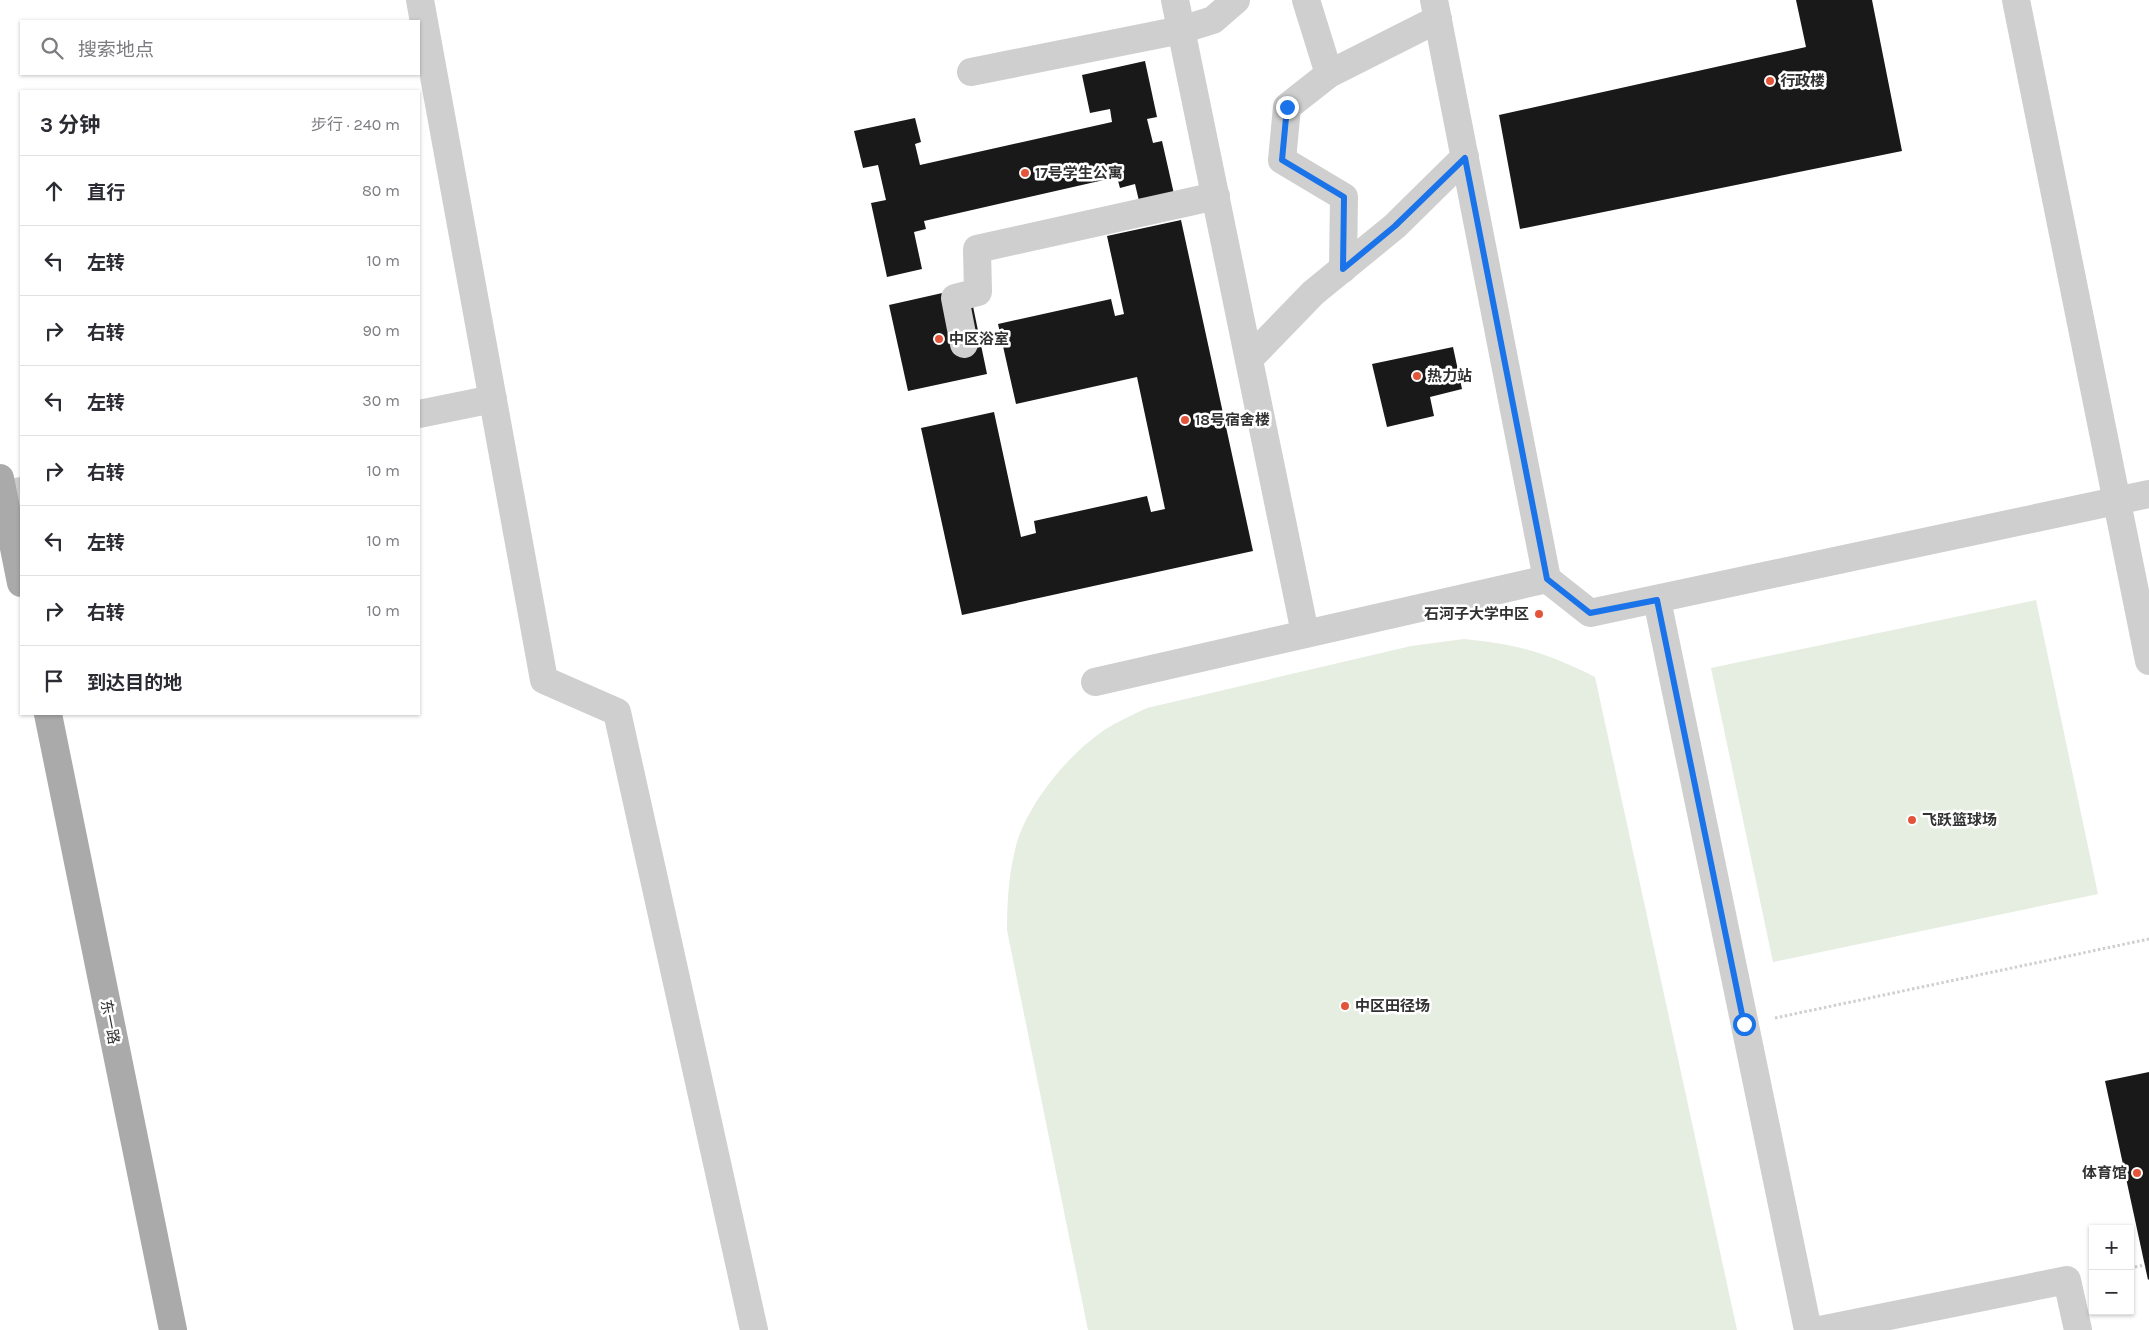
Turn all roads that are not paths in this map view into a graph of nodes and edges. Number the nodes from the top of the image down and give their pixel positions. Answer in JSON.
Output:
{"nodes":[{"id":1,"x":420,"y":0,"type":"edge"},
{"id":2,"x":1175,"y":0,"type":"edge"},
{"id":3,"x":1236,"y":0,"type":"edge"},
{"id":4,"x":1306,"y":0,"type":"edge"},
{"id":5,"x":2016,"y":0,"type":"edge"},
{"id":6,"x":1436,"y":10,"type":"edge"},
{"id":7,"x":1181,"y":30,"type":"junction"},
{"id":8,"x":971,"y":72,"type":"dead end"},
{"id":9,"x":1329,"y":74,"type":"junction"},
{"id":10,"x":1465,"y":158,"type":"junction"},
{"id":11,"x":1216,"y":196,"type":"junction"},
{"id":12,"x":1343,"y":269,"type":"junction"},
{"id":13,"x":964,"y":344,"type":"dead end"},
{"id":14,"x":1249,"y":359,"type":"junction"},
{"id":15,"x":492,"y":399,"type":"junction"},
{"id":16,"x":420,"y":414,"type":"edge"},
{"id":17,"x":8,"y":488,"type":"edge"},
{"id":18,"x":2149,"y":494,"type":"edge"},
{"id":19,"x":2117,"y":501,"type":"junction"},
{"id":20,"x":20,"y":576,"type":"edge"},
{"id":21,"x":1547,"y":579,"type":"junction"},
{"id":22,"x":1657,"y":600,"type":"junction"},
{"id":23,"x":1305,"y":632,"type":"junction"},
{"id":24,"x":2149,"y":661,"type":"edge"},
{"id":25,"x":1095,"y":682,"type":"dead end"},
{"id":26,"x":48,"y":715,"type":"edge"},
{"id":27,"x":173,"y":1330,"type":"edge"},
{"id":28,"x":754,"y":1330,"type":"edge"},
{"id":29,"x":1808,"y":1330,"type":"edge"},
{"id":30,"x":1820,"y":1330,"type":"edge"},
{"id":31,"x":2078,"y":1330,"type":"edge"}],
"edges":[{"from":1,"to":15,"type":"lane"},
{"from":2,"to":7,"type":"lane"},
{"from":3,"to":7,"type":"lane"},
{"from":4,"to":9,"type":"lane"},
{"from":5,"to":19,"type":"lane"},
{"from":6,"to":9,"type":"lane"},
{"from":6,"to":10,"type":"lane"},
{"from":7,"to":8,"type":"lane"},
{"from":7,"to":11,"type":"lane"},
{"from":9,"to":12,"type":"lane"},
{"from":10,"to":12,"type":"lane"},
{"from":10,"to":21,"type":"lane"},
{"from":11,"to":13,"type":"lane"},
{"from":11,"to":14,"type":"lane"},
{"from":12,"to":14,"type":"lane"},
{"from":14,"to":23,"type":"lane"},
{"from":15,"to":16,"type":"lane"},
{"from":15,"to":28,"type":"lane"},
{"from":17,"to":20,"type":"main road"},
{"from":18,"to":19,"type":"lane"},
{"from":19,"to":22,"type":"lane"},
{"from":19,"to":24,"type":"lane"},
{"from":21,"to":22,"type":"lane"},
{"from":21,"to":23,"type":"lane"},
{"from":22,"to":29,"type":"lane"},
{"from":23,"to":25,"type":"lane"},
{"from":26,"to":27,"type":"main road","name":"东一路"},
{"from":30,"to":31,"type":"lane"}]}
